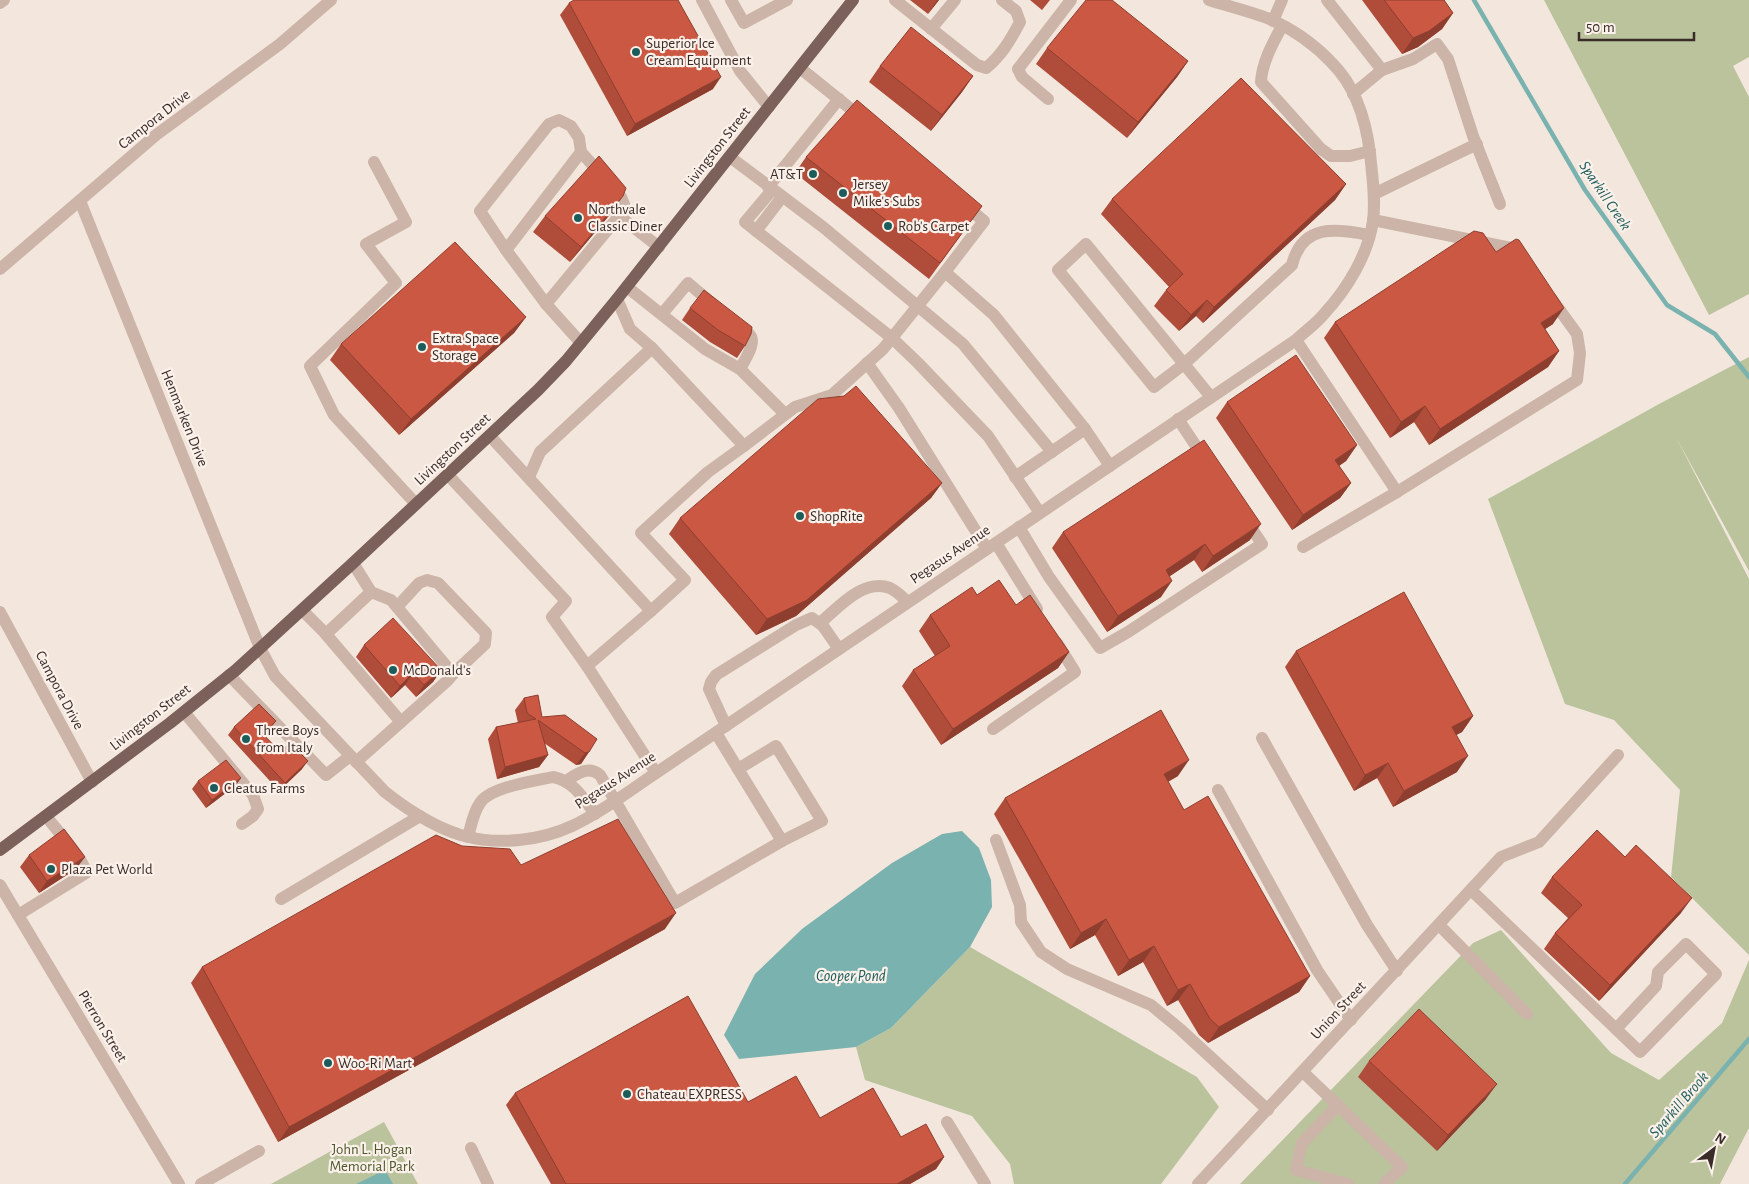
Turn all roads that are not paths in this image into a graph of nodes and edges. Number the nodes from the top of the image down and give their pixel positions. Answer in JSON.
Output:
{"nodes":[{"id":1,"x":4,"y":0,"type":"edge"},
{"id":2,"x":331,"y":0,"type":"edge"},
{"id":3,"x":702,"y":0,"type":"edge"},
{"id":4,"x":732,"y":0,"type":"edge"},
{"id":5,"x":787,"y":0,"type":"edge"},
{"id":6,"x":853,"y":0,"type":"edge"},
{"id":7,"x":895,"y":0,"type":"edge"},
{"id":8,"x":955,"y":0,"type":"edge"},
{"id":9,"x":1002,"y":0,"type":"edge"},
{"id":10,"x":1071,"y":0,"type":"edge"},
{"id":11,"x":1209,"y":0,"type":"edge"},
{"id":12,"x":1252,"y":0,"type":"edge"},
{"id":13,"x":1282,"y":0,"type":"edge"},
{"id":14,"x":1327,"y":0,"type":"edge"},
{"id":15,"x":0,"y":3,"type":"edge"},
{"id":16,"x":1247,"y":12,"type":"junction"},
{"id":17,"x":1278,"y":24,"type":"junction"},
{"id":18,"x":931,"y":29,"type":"junction"},
{"id":19,"x":800,"y":68,"type":"junction"},
{"id":20,"x":1382,"y":70,"type":"junction"},
{"id":21,"x":1353,"y":94,"type":"junction"},
{"id":22,"x":838,"y":99,"type":"junction"},
{"id":23,"x":1048,"y":99,"type":"dead end"},
{"id":24,"x":769,"y":107,"type":"junction"},
{"id":25,"x":868,"y":123,"type":"edge"},
{"id":26,"x":1477,"y":144,"type":"junction"},
{"id":27,"x":1370,"y":151,"type":"junction"},
{"id":28,"x":581,"y":152,"type":"junction"},
{"id":29,"x":730,"y":157,"type":"junction"},
{"id":30,"x":374,"y":162,"type":"dead end"},
{"id":31,"x":774,"y":191,"type":"junction"},
{"id":32,"x":1374,"y":194,"type":"junction"},
{"id":33,"x":955,"y":196,"type":"edge"},
{"id":34,"x":80,"y":201,"type":"junction"},
{"id":35,"x":1500,"y":204,"type":"dead end"},
{"id":36,"x":619,"y":216,"type":"junction"},
{"id":37,"x":1373,"y":220,"type":"junction"},
{"id":38,"x":756,"y":231,"type":"junction"},
{"id":39,"x":1369,"y":235,"type":"junction"},
{"id":40,"x":659,"y":247,"type":"junction"},
{"id":41,"x":506,"y":250,"type":"junction"},
{"id":42,"x":1527,"y":264,"type":"edge"},
{"id":43,"x":0,"y":269,"type":"edge"},
{"id":44,"x":945,"y":272,"type":"junction"},
{"id":45,"x":627,"y":287,"type":"junction"},
{"id":46,"x":1544,"y":288,"type":"edge"},
{"id":47,"x":617,"y":299,"type":"junction"},
{"id":48,"x":546,"y":304,"type":"junction"},
{"id":49,"x":918,"y":305,"type":"junction"},
{"id":50,"x":662,"y":314,"type":"junction"},
{"id":51,"x":892,"y":338,"type":"junction"},
{"id":52,"x":1296,"y":340,"type":"junction"},
{"id":53,"x":581,"y":343,"type":"junction"},
{"id":54,"x":652,"y":348,"type":"junction"},
{"id":55,"x":867,"y":363,"type":"junction"},
{"id":56,"x":1184,"y":364,"type":"junction"},
{"id":57,"x":740,"y":369,"type":"junction"},
{"id":58,"x":1211,"y":397,"type":"junction"},
{"id":59,"x":785,"y":414,"type":"junction"},
{"id":60,"x":1178,"y":419,"type":"junction"},
{"id":61,"x":1085,"y":429,"type":"junction"},
{"id":62,"x":490,"y":436,"type":"junction"},
{"id":63,"x":744,"y":446,"type":"junction"},
{"id":64,"x":1052,"y":452,"type":"junction"},
{"id":65,"x":1110,"y":466,"type":"junction"},
{"id":66,"x":1212,"y":469,"type":"edge"},
{"id":67,"x":448,"y":475,"type":"junction"},
{"id":68,"x":529,"y":477,"type":"junction"},
{"id":69,"x":1015,"y":477,"type":"junction"},
{"id":70,"x":1396,"y":492,"type":"junction"},
{"id":71,"x":416,"y":504,"type":"junction"},
{"id":72,"x":1240,"y":510,"type":"edge"},
{"id":73,"x":1040,"y":513,"type":"junction"},
{"id":74,"x":1019,"y":527,"type":"junction"},
{"id":75,"x":992,"y":546,"type":"junction"},
{"id":76,"x":1303,"y":546,"type":"dead end"},
{"id":77,"x":353,"y":563,"type":"junction"},
{"id":78,"x":371,"y":592,"type":"junction"},
{"id":79,"x":908,"y":602,"type":"junction"},
{"id":80,"x":397,"y":607,"type":"junction"},
{"id":81,"x":302,"y":610,"type":"junction"},
{"id":82,"x":651,"y":611,"type":"junction"},
{"id":83,"x":0,"y":612,"type":"edge"},
{"id":84,"x":1041,"y":616,"type":"edge"},
{"id":85,"x":820,"y":623,"type":"junction"},
{"id":86,"x":1051,"y":632,"type":"edge"},
{"id":87,"x":5,"y":634,"type":"edge"},
{"id":88,"x":326,"y":634,"type":"junction"},
{"id":89,"x":260,"y":648,"type":"junction"},
{"id":90,"x":839,"y":649,"type":"junction"},
{"id":91,"x":587,"y":666,"type":"junction"},
{"id":92,"x":453,"y":674,"type":"junction"},
{"id":93,"x":229,"y":675,"type":"junction"},
{"id":94,"x":184,"y":712,"type":"junction"},
{"id":95,"x":401,"y":722,"type":"junction"},
{"id":96,"x":721,"y":729,"type":"junction"},
{"id":97,"x":993,"y":730,"type":"dead end"},
{"id":98,"x":1262,"y":738,"type":"dead end"},
{"id":99,"x":1618,"y":755,"type":"dead end"},
{"id":100,"x":353,"y":759,"type":"junction"},
{"id":101,"x":738,"y":769,"type":"junction"},
{"id":102,"x":656,"y":773,"type":"junction"},
{"id":103,"x":566,"y":781,"type":"junction"},
{"id":104,"x":92,"y":782,"type":"junction"},
{"id":105,"x":1218,"y":790,"type":"dead end"},
{"id":106,"x":615,"y":801,"type":"junction"},
{"id":107,"x":595,"y":814,"type":"junction"},
{"id":108,"x":46,"y":816,"type":"junction"},
{"id":109,"x":420,"y":816,"type":"junction"},
{"id":110,"x":242,"y":824,"type":"dead end"},
{"id":111,"x":468,"y":837,"type":"junction"},
{"id":112,"x":996,"y":840,"type":"dead end"},
{"id":113,"x":782,"y":841,"type":"junction"},
{"id":114,"x":0,"y":850,"type":"edge"},
{"id":115,"x":0,"y":885,"type":"edge"},
{"id":116,"x":1471,"y":890,"type":"junction"},
{"id":117,"x":281,"y":900,"type":"dead end"},
{"id":118,"x":18,"y":916,"type":"junction"},
{"id":119,"x":1439,"y":925,"type":"junction"},
{"id":120,"x":1396,"y":971,"type":"junction"},
{"id":121,"x":1527,"y":1014,"type":"dead end"},
{"id":122,"x":1351,"y":1020,"type":"junction"},
{"id":123,"x":1616,"y":1029,"type":"junction"},
{"id":124,"x":1304,"y":1072,"type":"junction"},
{"id":125,"x":1338,"y":1105,"type":"junction"},
{"id":126,"x":1268,"y":1110,"type":"junction"},
{"id":127,"x":947,"y":1122,"type":"dead end"},
{"id":128,"x":471,"y":1148,"type":"dead end"},
{"id":129,"x":259,"y":1151,"type":"dead end"},
{"id":130,"x":179,"y":1184,"type":"edge"},
{"id":131,"x":201,"y":1184,"type":"edge"},
{"id":132,"x":488,"y":1184,"type":"edge"},
{"id":133,"x":985,"y":1184,"type":"edge"},
{"id":134,"x":1198,"y":1184,"type":"edge"},
{"id":135,"x":1348,"y":1184,"type":"edge"},
{"id":136,"x":1384,"y":1184,"type":"edge"}],
"edges":[{"from":1,"to":15,"type":"street"},
{"from":2,"to":34,"type":"street","name":"Campora Drive"},
{"from":3,"to":24,"type":"street"},
{"from":4,"to":5,"type":"street"},
{"from":6,"to":19,"type":"main road","name":"Livingston Street"},
{"from":7,"to":18,"type":"street"},
{"from":8,"to":18,"type":"street"},
{"from":9,"to":18,"type":"street"},
{"from":10,"to":23,"type":"street"},
{"from":11,"to":16,"type":"street","name":"Pegasus Avenue"},
{"from":12,"to":16,"type":"street"},
{"from":13,"to":17,"type":"street"},
{"from":14,"to":20,"type":"street"},
{"from":16,"to":17,"type":"street","name":"Pegasus Avenue"},
{"from":17,"to":21,"type":"street","name":"Pegasus Avenue"},
{"from":17,"to":27,"type":"street"},
{"from":19,"to":22,"type":"street"},
{"from":19,"to":24,"type":"main road","name":"Livingston Street"},
{"from":20,"to":21,"type":"street"},
{"from":20,"to":26,"type":"street"},
{"from":21,"to":27,"type":"street","name":"Pegasus Avenue"},
{"from":22,"to":25,"type":"street"},
{"from":22,"to":31,"type":"street"},
{"from":24,"to":29,"type":"main road","name":"Livingston Street"},
{"from":26,"to":32,"type":"street"},
{"from":26,"to":35,"type":"street"},
{"from":27,"to":32,"type":"street","name":"Pegasus Avenue"},
{"from":28,"to":36,"type":"street"},
{"from":28,"to":41,"type":"street"},
{"from":28,"to":41,"type":"street"},
{"from":29,"to":31,"type":"street"},
{"from":29,"to":40,"type":"main road","name":"Livingston Street"},
{"from":30,"to":71,"type":"street"},
{"from":31,"to":38,"type":"street"},
{"from":31,"to":38,"type":"street"},
{"from":31,"to":49,"type":"street"},
{"from":32,"to":37,"type":"street","name":"Pegasus Avenue"},
{"from":33,"to":44,"type":"street"},
{"from":34,"to":43,"type":"street","name":"Campora Drive"},
{"from":34,"to":89,"type":"street","name":"Henmarken Drive"},
{"from":36,"to":40,"type":"street"},
{"from":36,"to":48,"type":"street"},
{"from":37,"to":39,"type":"street","name":"Pegasus Avenue"},
{"from":37,"to":42,"type":"street"},
{"from":38,"to":51,"type":"street"},
{"from":39,"to":52,"type":"street","name":"Pegasus Avenue"},
{"from":39,"to":56,"type":"street"},
{"from":40,"to":45,"type":"main road","name":"Livingston Street"},
{"from":41,"to":48,"type":"street"},
{"from":44,"to":49,"type":"street"},
{"from":44,"to":61,"type":"street"},
{"from":45,"to":47,"type":"main road","name":"Livingston Street"},
{"from":45,"to":50,"type":"street"},
{"from":46,"to":70,"type":"street"},
{"from":47,"to":53,"type":"main road","name":"Livingston Street"},
{"from":47,"to":54,"type":"street"},
{"from":48,"to":53,"type":"street"},
{"from":49,"to":51,"type":"street"},
{"from":49,"to":64,"type":"street"},
{"from":50,"to":57,"type":"street"},
{"from":50,"to":57,"type":"street"},
{"from":51,"to":55,"type":"street"},
{"from":51,"to":69,"type":"street"},
{"from":52,"to":58,"type":"street","name":"Pegasus Avenue"},
{"from":52,"to":70,"type":"street"},
{"from":53,"to":62,"type":"main road","name":"Livingston Street"},
{"from":54,"to":63,"type":"street"},
{"from":54,"to":68,"type":"street"},
{"from":55,"to":59,"type":"street"},
{"from":55,"to":75,"type":"street"},
{"from":56,"to":56,"type":"street"},
{"from":56,"to":58,"type":"street"},
{"from":57,"to":59,"type":"street"},
{"from":58,"to":60,"type":"street","name":"Pegasus Avenue"},
{"from":59,"to":63,"type":"street"},
{"from":60,"to":65,"type":"street","name":"Pegasus Avenue"},
{"from":60,"to":66,"type":"street"},
{"from":61,"to":64,"type":"street"},
{"from":61,"to":65,"type":"street"},
{"from":62,"to":67,"type":"main road","name":"Livingston Street"},
{"from":62,"to":68,"type":"street"},
{"from":63,"to":82,"type":"street"},
{"from":64,"to":69,"type":"street"},
{"from":65,"to":73,"type":"street","name":"Pegasus Avenue"},
{"from":67,"to":71,"type":"main road","name":"Livingston Street"},
{"from":67,"to":91,"type":"street"},
{"from":68,"to":82,"type":"street"},
{"from":69,"to":73,"type":"street"},
{"from":70,"to":76,"type":"street"},
{"from":71,"to":77,"type":"main road","name":"Livingston Street"},
{"from":72,"to":74,"type":"street"},
{"from":73,"to":74,"type":"street","name":"Pegasus Avenue"},
{"from":74,"to":75,"type":"street","name":"Pegasus Avenue"},
{"from":75,"to":79,"type":"street","name":"Pegasus Avenue"},
{"from":75,"to":84,"type":"street"},
{"from":77,"to":78,"type":"street"},
{"from":77,"to":81,"type":"main road","name":"Livingston Street"},
{"from":78,"to":80,"type":"street"},
{"from":78,"to":88,"type":"street"},
{"from":79,"to":85,"type":"street"},
{"from":79,"to":90,"type":"street","name":"Pegasus Avenue"},
{"from":80,"to":92,"type":"street"},
{"from":80,"to":92,"type":"street"},
{"from":81,"to":88,"type":"street"},
{"from":81,"to":89,"type":"main road","name":"Livingston Street"},
{"from":82,"to":91,"type":"street"},
{"from":83,"to":87,"type":"street","name":"Campora Drive"},
{"from":85,"to":90,"type":"street"},
{"from":85,"to":96,"type":"street"},
{"from":86,"to":97,"type":"street"},
{"from":87,"to":104,"type":"street","name":"Campora Drive"},
{"from":88,"to":95,"type":"street"},
{"from":89,"to":93,"type":"main road","name":"Livingston Street"},
{"from":89,"to":100,"type":"street","name":"Pegasus Avenue"},
{"from":90,"to":96,"type":"street","name":"Pegasus Avenue"},
{"from":91,"to":102,"type":"street"},
{"from":92,"to":95,"type":"street"},
{"from":93,"to":94,"type":"main road","name":"Livingston Street"},
{"from":93,"to":100,"type":"street"},
{"from":94,"to":104,"type":"main road","name":"Livingston Street"},
{"from":94,"to":110,"type":"street"},
{"from":95,"to":100,"type":"street"},
{"from":96,"to":101,"type":"street"},
{"from":96,"to":102,"type":"street","name":"Pegasus Avenue"},
{"from":98,"to":120,"type":"street"},
{"from":99,"to":116,"type":"street","name":"Union Street"},
{"from":100,"to":109,"type":"street","name":"Pegasus Avenue"},
{"from":101,"to":113,"type":"street"},
{"from":101,"to":113,"type":"street"},
{"from":102,"to":106,"type":"street","name":"Pegasus Avenue"},
{"from":103,"to":106,"type":"street"},
{"from":103,"to":107,"type":"street"},
{"from":103,"to":111,"type":"street"},
{"from":104,"to":108,"type":"main road","name":"Livingston Street"},
{"from":105,"to":122,"type":"street"},
{"from":106,"to":107,"type":"street","name":"Pegasus Avenue"},
{"from":106,"to":113,"type":"street"},
{"from":107,"to":111,"type":"street","name":"Pegasus Avenue"},
{"from":108,"to":114,"type":"main road","name":"Livingston Street"},
{"from":108,"to":118,"type":"street"},
{"from":109,"to":111,"type":"street","name":"Pegasus Avenue"},
{"from":109,"to":117,"type":"street"},
{"from":112,"to":126,"type":"street"},
{"from":115,"to":118,"type":"street","name":"Pierron Street"},
{"from":116,"to":119,"type":"street","name":"Union Street"},
{"from":116,"to":123,"type":"street"},
{"from":118,"to":130,"type":"street","name":"Pierron Street"},
{"from":119,"to":120,"type":"street","name":"Union Street"},
{"from":119,"to":121,"type":"street"},
{"from":120,"to":122,"type":"street","name":"Union Street"},
{"from":122,"to":124,"type":"street","name":"Union Street"},
{"from":123,"to":123,"type":"street"},
{"from":124,"to":125,"type":"street"},
{"from":124,"to":126,"type":"street","name":"Union Street"},
{"from":125,"to":135,"type":"street"},
{"from":125,"to":136,"type":"street"},
{"from":126,"to":134,"type":"street","name":"Union Street"},
{"from":127,"to":133,"type":"street"},
{"from":128,"to":132,"type":"street"},
{"from":129,"to":131,"type":"street"}]}
